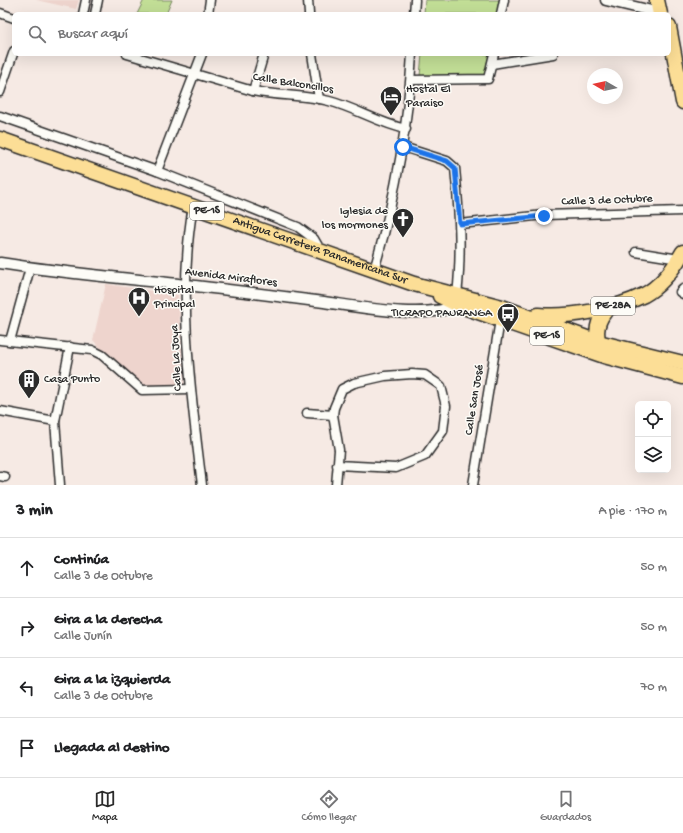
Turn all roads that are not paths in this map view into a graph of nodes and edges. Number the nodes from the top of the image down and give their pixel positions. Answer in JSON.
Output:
{"nodes":[{"id":1,"x":86,"y":0,"type":"edge"},
{"id":2,"x":98,"y":0,"type":"edge"},
{"id":3,"x":210,"y":0,"type":"edge"},
{"id":4,"x":308,"y":0,"type":"edge"},
{"id":5,"x":415,"y":0,"type":"edge"},
{"id":6,"x":504,"y":0,"type":"edge"},
{"id":7,"x":606,"y":0,"type":"edge"},
{"id":8,"x":662,"y":8,"type":"edge"},
{"id":9,"x":83,"y":12,"type":"edge"},
{"id":10,"x":95,"y":12,"type":"edge"},
{"id":11,"x":208,"y":12,"type":"edge"},
{"id":12,"x":309,"y":12,"type":"edge"},
{"id":13,"x":414,"y":12,"type":"edge"},
{"id":14,"x":502,"y":12,"type":"edge"},
{"id":15,"x":0,"y":13,"type":"edge"},
{"id":16,"x":12,"y":17,"type":"edge"},
{"id":17,"x":671,"y":38,"type":"edge"},
{"id":18,"x":678,"y":50,"type":"edge"},
{"id":19,"x":12,"y":56,"type":"edge"},
{"id":20,"x":134,"y":56,"type":"edge"},
{"id":21,"x":201,"y":56,"type":"edge"},
{"id":22,"x":263,"y":56,"type":"edge"},
{"id":23,"x":312,"y":56,"type":"edge"},
{"id":24,"x":412,"y":56,"type":"edge"},
{"id":25,"x":494,"y":56,"type":"edge"},
{"id":26,"x":541,"y":56,"type":"edge"},
{"id":27,"x":492,"y":64,"type":"junction"},
{"id":28,"x":195,"y":73,"type":"junction"},
{"id":29,"x":411,"y":80,"type":"junction"},
{"id":30,"x":253,"y":91,"type":"junction"},
{"id":31,"x":0,"y":92,"type":"edge"},
{"id":32,"x":319,"y":98,"type":"junction"},
{"id":33,"x":683,"y":102,"type":"edge"},
{"id":34,"x":0,"y":116,"type":"edge"},
{"id":35,"x":406,"y":129,"type":"junction"},
{"id":36,"x":0,"y":139,"type":"edge"},
{"id":37,"x":403,"y":147,"type":"junction"},
{"id":38,"x":157,"y":172,"type":"junction"},
{"id":39,"x":193,"y":206,"type":"junction"},
{"id":40,"x":683,"y":211,"type":"edge"},
{"id":41,"x":460,"y":224,"type":"junction"},
{"id":42,"x":321,"y":251,"type":"junction"},
{"id":43,"x":636,"y":252,"type":"dead end"},
{"id":44,"x":681,"y":255,"type":"edge"},
{"id":45,"x":0,"y":263,"type":"edge"},
{"id":46,"x":30,"y":268,"type":"junction"},
{"id":47,"x":374,"y":270,"type":"junction"},
{"id":48,"x":186,"y":285,"type":"junction"},
{"id":49,"x":683,"y":289,"type":"edge"},
{"id":50,"x":683,"y":294,"type":"edge"},
{"id":51,"x":458,"y":300,"type":"junction"},
{"id":52,"x":609,"y":307,"type":"junction"},
{"id":53,"x":522,"y":314,"type":"junction"},
{"id":54,"x":500,"y":320,"type":"junction"},
{"id":55,"x":0,"y":340,"type":"edge"},
{"id":56,"x":10,"y":341,"type":"junction"},
{"id":57,"x":598,"y":342,"type":"junction"},
{"id":58,"x":70,"y":347,"type":"junction"},
{"id":59,"x":604,"y":356,"type":"junction"},
{"id":60,"x":683,"y":363,"type":"edge"},
{"id":61,"x":683,"y":377,"type":"edge"},
{"id":62,"x":190,"y":389,"type":"junction"},
{"id":63,"x":0,"y":412,"type":"edge"},
{"id":64,"x":307,"y":413,"type":"dead end"},
{"id":65,"x":333,"y":415,"type":"junction"},
{"id":66,"x":55,"y":421,"type":"junction"},
{"id":67,"x":337,"y":465,"type":"junction"},
{"id":68,"x":60,"y":485,"type":"edge"},
{"id":69,"x":202,"y":485,"type":"edge"},
{"id":70,"x":336,"y":485,"type":"edge"},
{"id":71,"x":473,"y":485,"type":"edge"}],
"edges":[{"from":1,"to":9,"type":"street"},
{"from":2,"to":10,"type":"street"},
{"from":3,"to":11,"type":"street"},
{"from":4,"to":12,"type":"street"},
{"from":5,"to":13,"type":"street"},
{"from":6,"to":14,"type":"street"},
{"from":7,"to":8,"type":"street"},
{"from":15,"to":16,"type":"street"},
{"from":17,"to":18,"type":"highway"},
{"from":18,"to":33,"type":"highway"},
{"from":19,"to":31,"type":"street"},
{"from":20,"to":28,"type":"street","name":"Calle Balconcillos"},
{"from":21,"to":28,"type":"street"},
{"from":22,"to":30,"type":"street"},
{"from":23,"to":32,"type":"street"},
{"from":24,"to":29,"type":"street"},
{"from":25,"to":27,"type":"street"},
{"from":26,"to":27,"type":"street"},
{"from":27,"to":29,"type":"street"},
{"from":28,"to":30,"type":"street","name":"Calle Balconcillos"},
{"from":28,"to":38,"type":"street"},
{"from":29,"to":35,"type":"street"},
{"from":30,"to":32,"type":"street","name":"Calle Balconcillos"},
{"from":32,"to":35,"type":"street","name":"Calle Balconcillos"},
{"from":34,"to":38,"type":"street"},
{"from":35,"to":37,"type":"street"},
{"from":36,"to":39,"type":"highway","name":"Antigua Carretera Panamericana Sur","number":"PE-1S"},
{"from":37,"to":41,"type":"street"},
{"from":37,"to":47,"type":"street"},
{"from":38,"to":42,"type":"street"},
{"from":39,"to":42,"type":"highway","name":"Antigua Carretera Panamericana Sur","number":"PE-1S"},
{"from":39,"to":48,"type":"street","name":"Calle La Joya"},
{"from":40,"to":41,"type":"street","name":"Calle 3 de Octubre"},
{"from":41,"to":51,"type":"street"},
{"from":42,"to":47,"type":"highway","name":"Antigua Carretera Panamericana Sur","number":"PE-1S"},
{"from":43,"to":44,"type":"street"},
{"from":44,"to":52,"type":"highway","number":"PE-28A"},
{"from":45,"to":46,"type":"street","name":"Avenida Miraflores"},
{"from":46,"to":48,"type":"street","name":"Avenida Miraflores"},
{"from":46,"to":56,"type":"street"},
{"from":47,"to":51,"type":"highway","name":"Antigua Carretera Panamericana Sur","number":"PE-1S"},
{"from":48,"to":51,"type":"street","name":"Avenida Miraflores"},
{"from":48,"to":62,"type":"street","name":"Calle La Joya"},
{"from":49,"to":50,"type":"street"},
{"from":51,"to":53,"type":"highway","name":"Antigua Carretera Panamericana Sur","number":"PE-1S"},
{"from":51,"to":54,"type":"highway","name":"Antigua Carretera Panamericana Sur","number":"PE-1S"},
{"from":52,"to":53,"type":"highway","number":"PE-28A"},
{"from":52,"to":57,"type":"highway","number":"PE-28A"},
{"from":53,"to":57,"type":"highway","name":"Antigua Carretera Panamericana Sur","number":"PE-1S"},
{"from":54,"to":59,"type":"highway","name":"Antigua Carretera Panamericana Sur","number":"PE-1S"},
{"from":54,"to":71,"type":"street","name":"Calle San José"},
{"from":55,"to":56,"type":"street"},
{"from":56,"to":58,"type":"street"},
{"from":57,"to":59,"type":"highway","number":"PE-28A"},
{"from":57,"to":60,"type":"highway","name":"Antigua Carretera Panamericana Sur","number":"PE-1S"},
{"from":58,"to":62,"type":"street"},
{"from":58,"to":66,"type":"street"},
{"from":59,"to":61,"type":"highway","name":"Antigua Carretera Panamericana Sur","number":"PE-1S"},
{"from":62,"to":69,"type":"street","name":"Calle La Joya"},
{"from":63,"to":66,"type":"street"},
{"from":64,"to":65,"type":"street"},
{"from":65,"to":67,"type":"street"},
{"from":65,"to":67,"type":"street"},
{"from":66,"to":68,"type":"street"},
{"from":67,"to":70,"type":"street"}]}
